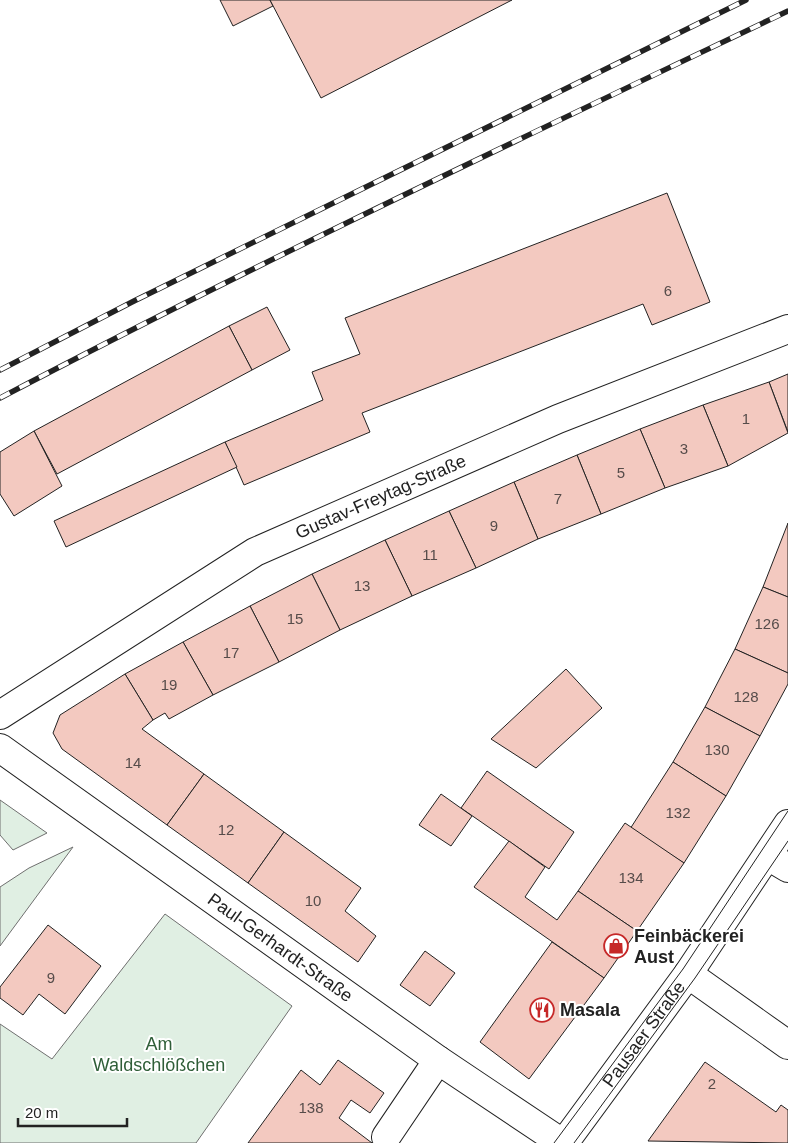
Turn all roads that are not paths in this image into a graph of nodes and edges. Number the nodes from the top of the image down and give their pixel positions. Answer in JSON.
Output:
{"nodes":[{"id":1,"x":788,"y":330,"type":"edge"},
{"id":2,"x":0,"y":715,"type":"edge"},
{"id":3,"x":0,"y":748,"type":"edge"},
{"id":4,"x":788,"y":824,"type":"edge"},
{"id":5,"x":778,"y":862,"type":"edge"},
{"id":6,"x":688,"y":974,"type":"junction"},
{"id":7,"x":788,"y":1045,"type":"edge"},
{"id":8,"x":438,"y":1060,"type":"junction"},
{"id":9,"x":386,"y":1137,"type":"dead end"},
{"id":10,"x":563,"y":1143,"type":"edge"}],
"edges":[{"from":1,"to":2,"type":"street","name":"Gustav-Freytag-Straße"},
{"from":3,"to":8,"type":"street","name":"Paul-Gerhardt-Straße"},
{"from":4,"to":5,"type":"street","name":"Pausaer Straße"},
{"from":5,"to":6,"type":"street","name":"Pausaer Straße"},
{"from":6,"to":7,"type":"street"},
{"from":6,"to":10,"type":"street","name":"Pausaer Straße"},
{"from":8,"to":9,"type":"street"},
{"from":8,"to":10,"type":"street","name":"Paul-Gerhardt-Straße"}]}
